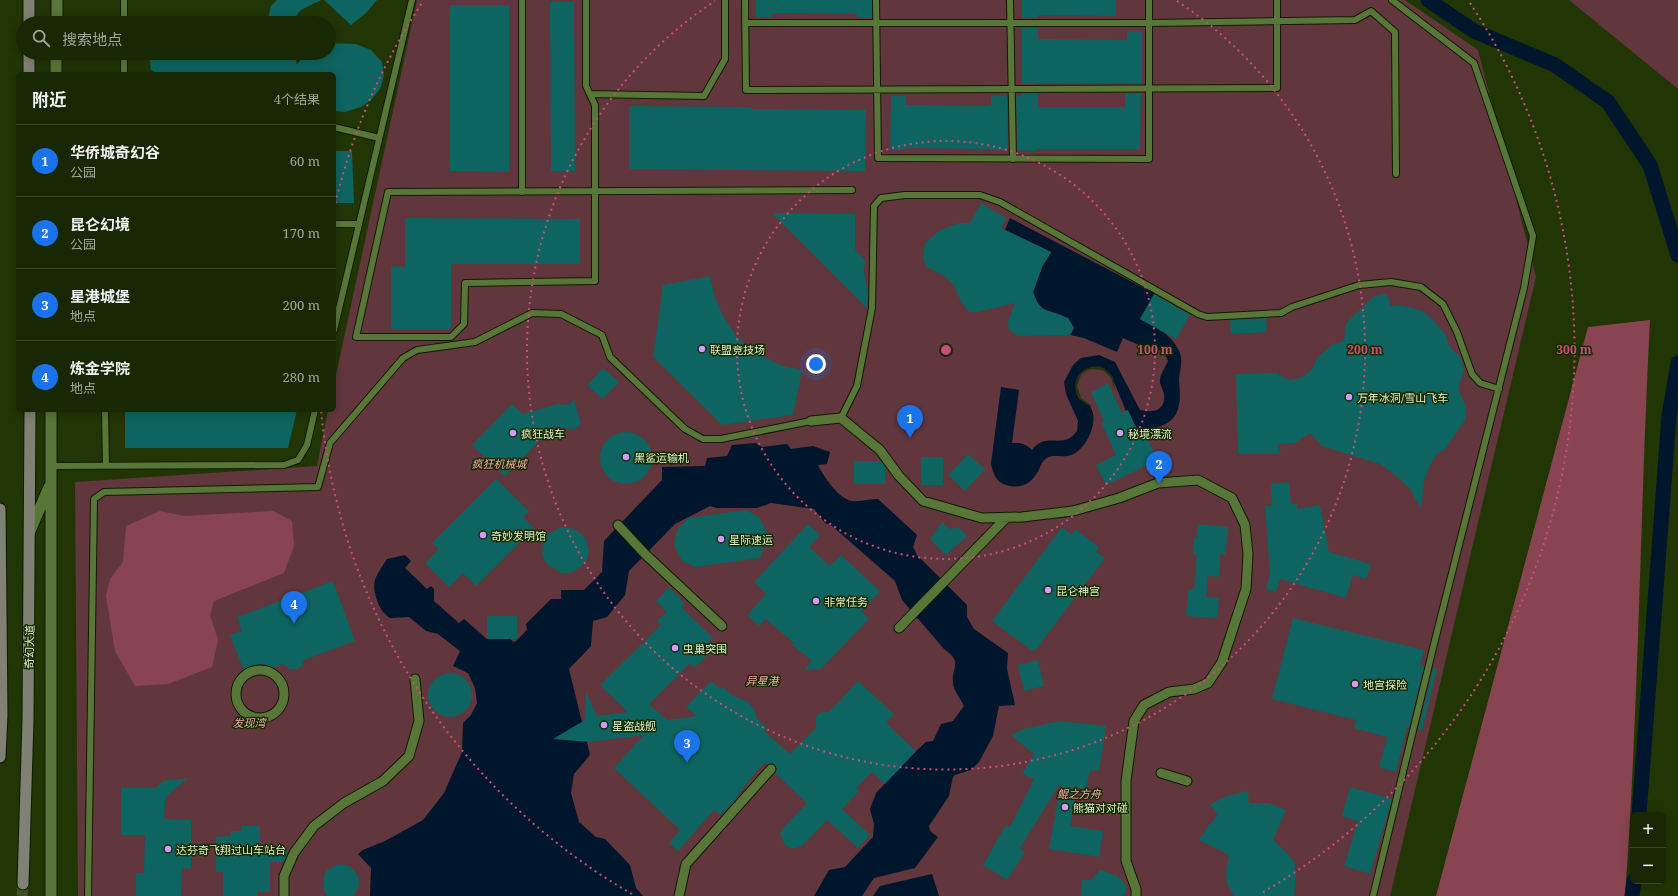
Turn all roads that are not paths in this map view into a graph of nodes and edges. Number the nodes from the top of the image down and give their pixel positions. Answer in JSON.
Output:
{"nodes":[{"id":1,"x":29,"y":0,"type":"edge"},
{"id":2,"x":58,"y":0,"type":"edge"},
{"id":3,"x":124,"y":0,"type":"edge"},
{"id":4,"x":412,"y":0,"type":"edge"},
{"id":5,"x":522,"y":0,"type":"edge"},
{"id":6,"x":586,"y":0,"type":"edge"},
{"id":7,"x":725,"y":0,"type":"edge"},
{"id":8,"x":745,"y":0,"type":"edge"},
{"id":9,"x":876,"y":0,"type":"edge"},
{"id":10,"x":1010,"y":0,"type":"edge"},
{"id":11,"x":1149,"y":0,"type":"edge"},
{"id":12,"x":1277,"y":0,"type":"edge"},
{"id":13,"x":1392,"y":0,"type":"edge"},
{"id":14,"x":29,"y":16,"type":"edge"},
{"id":15,"x":57,"y":16,"type":"edge"},
{"id":16,"x":124,"y":16,"type":"edge"},
{"id":17,"x":1277,"y":21,"type":"junction"},
{"id":18,"x":746,"y":23,"type":"junction"},
{"id":19,"x":876,"y":23,"type":"junction"},
{"id":20,"x":1010,"y":23,"type":"junction"},
{"id":21,"x":1149,"y":23,"type":"junction"},
{"id":22,"x":29,"y":60,"type":"edge"},
{"id":23,"x":56,"y":60,"type":"edge"},
{"id":24,"x":124,"y":60,"type":"edge"},
{"id":25,"x":29,"y":72,"type":"edge"},
{"id":26,"x":56,"y":72,"type":"edge"},
{"id":27,"x":124,"y":72,"type":"edge"},
{"id":28,"x":877,"y":89,"type":"junction"},
{"id":29,"x":1012,"y":89,"type":"junction"},
{"id":30,"x":1149,"y":89,"type":"junction"},
{"id":31,"x":590,"y":94,"type":"junction"},
{"id":32,"x":336,"y":127,"type":"edge"},
{"id":33,"x":380,"y":138,"type":"junction"},
{"id":34,"x":1013,"y":159,"type":"junction"},
{"id":35,"x":1396,"y":174,"type":"dead end"},
{"id":36,"x":852,"y":190,"type":"dead end"},
{"id":37,"x":522,"y":192,"type":"junction"},
{"id":38,"x":595,"y":192,"type":"junction"},
{"id":39,"x":336,"y":224,"type":"edge"},
{"id":40,"x":359,"y":224,"type":"junction"},
{"id":41,"x":336,"y":322,"type":"edge"},
{"id":42,"x":1499,"y":389,"type":"junction"},
{"id":43,"x":30,"y":412,"type":"edge"},
{"id":44,"x":51,"y":412,"type":"edge"},
{"id":45,"x":105,"y":412,"type":"edge"},
{"id":46,"x":315,"y":412,"type":"edge"},
{"id":47,"x":841,"y":418,"type":"junction"},
{"id":48,"x":811,"y":421,"type":"joint"},
{"id":49,"x":106,"y":465,"type":"junction"},
{"id":50,"x":51,"y":466,"type":"junction"},
{"id":51,"x":51,"y":482,"type":"junction"},
{"id":52,"x":0,"y":509,"type":"edge"},
{"id":53,"x":1006,"y":518,"type":"junction"},
{"id":54,"x":618,"y":526,"type":"dead end"},
{"id":55,"x":30,"y":531,"type":"junction"},
{"id":56,"x":0,"y":537,"type":"edge"},
{"id":57,"x":722,"y":626,"type":"dead end"},
{"id":58,"x":899,"y":628,"type":"dead end"},
{"id":59,"x":415,"y":679,"type":"dead end"},
{"id":60,"x":279,"y":708,"type":"joint"},
{"id":61,"x":0,"y":757,"type":"edge"},
{"id":62,"x":771,"y":769,"type":"dead end"},
{"id":63,"x":1161,"y":773,"type":"dead end"},
{"id":64,"x":1187,"y":781,"type":"dead end"},
{"id":65,"x":23,"y":884,"type":"tunnel mouth"},
{"id":66,"x":51,"y":896,"type":"edge"},
{"id":67,"x":88,"y":896,"type":"edge"},
{"id":68,"x":284,"y":896,"type":"edge"},
{"id":69,"x":679,"y":896,"type":"edge"},
{"id":70,"x":1136,"y":896,"type":"edge"},
{"id":71,"x":1373,"y":896,"type":"edge"}],
"edges":[{"from":1,"to":14,"type":"main road"},
{"from":2,"to":15,"type":"street"},
{"from":3,"to":16,"type":"lane"},
{"from":4,"to":33,"type":"lane"},
{"from":5,"to":37,"type":"lane"},
{"from":6,"to":31,"type":"lane"},
{"from":7,"to":31,"type":"lane"},
{"from":8,"to":18,"type":"lane"},
{"from":9,"to":19,"type":"lane"},
{"from":10,"to":20,"type":"lane"},
{"from":11,"to":21,"type":"lane"},
{"from":12,"to":17,"type":"lane"},
{"from":13,"to":42,"type":"lane"},
{"from":17,"to":21,"type":"lane"},
{"from":17,"to":30,"type":"lane"},
{"from":17,"to":35,"type":"lane"},
{"from":18,"to":19,"type":"lane"},
{"from":18,"to":28,"type":"lane"},
{"from":19,"to":20,"type":"lane"},
{"from":19,"to":28,"type":"lane"},
{"from":20,"to":21,"type":"lane"},
{"from":20,"to":29,"type":"lane"},
{"from":21,"to":30,"type":"lane"},
{"from":22,"to":25,"type":"main road"},
{"from":23,"to":26,"type":"street"},
{"from":24,"to":27,"type":"lane"},
{"from":28,"to":29,"type":"lane"},
{"from":28,"to":34,"type":"lane"},
{"from":29,"to":30,"type":"lane"},
{"from":29,"to":34,"type":"lane"},
{"from":30,"to":34,"type":"lane"},
{"from":31,"to":38,"type":"lane"},
{"from":32,"to":33,"type":"lane"},
{"from":33,"to":40,"type":"lane"},
{"from":36,"to":38,"type":"lane"},
{"from":37,"to":38,"type":"lane"},
{"from":37,"to":38,"type":"lane"},
{"from":39,"to":40,"type":"lane"},
{"from":40,"to":41,"type":"lane"},
{"from":42,"to":47,"type":"lane"},
{"from":42,"to":71,"type":"lane"},
{"from":43,"to":55,"type":"main road","name":"奇幻大道"},
{"from":44,"to":50,"type":"street"},
{"from":45,"to":49,"type":"lane"},
{"from":46,"to":49,"type":"lane"},
{"from":47,"to":48,"type":"street"},
{"from":47,"to":53,"type":"street"},
{"from":48,"to":67,"type":"lane"},
{"from":49,"to":50,"type":"lane"},
{"from":50,"to":51,"type":"street"},
{"from":51,"to":55,"type":"street"},
{"from":51,"to":66,"type":"street"},
{"from":52,"to":56,"type":"main road"},
{"from":53,"to":58,"type":"street"},
{"from":53,"to":70,"type":"street"},
{"from":54,"to":57,"type":"street"},
{"from":55,"to":65,"type":"main road","name":"奇幻大道"},
{"from":56,"to":61,"type":"main road"},
{"from":59,"to":68,"type":"street"},
{"from":60,"to":60,"type":"street"},
{"from":62,"to":69,"type":"street"},
{"from":63,"to":64,"type":"street"}]}
